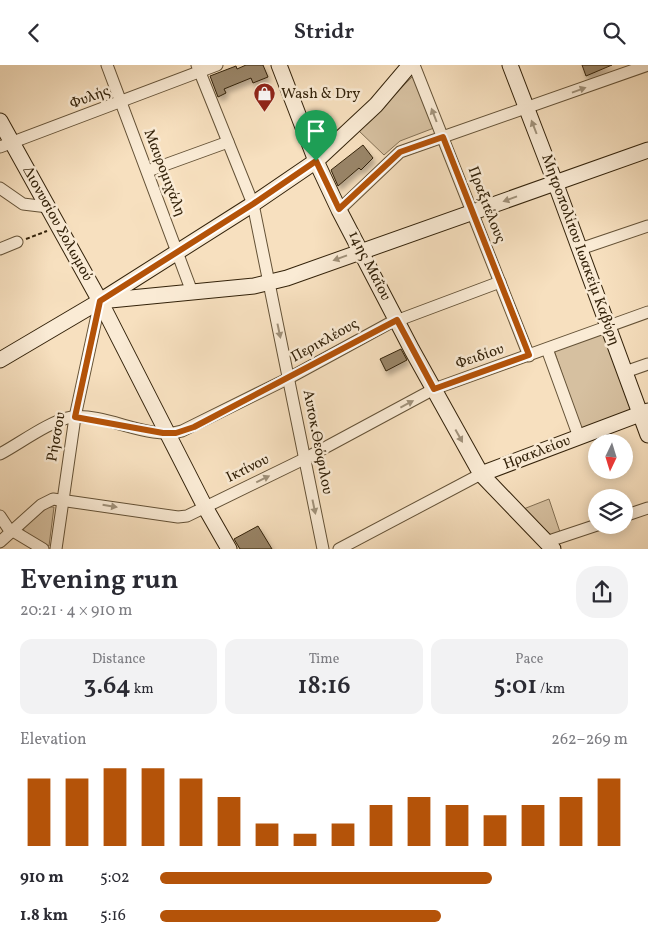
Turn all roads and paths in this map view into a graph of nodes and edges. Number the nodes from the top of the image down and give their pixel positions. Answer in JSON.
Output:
{"nodes":[{"id":1,"x":107,"y":65,"type":"edge"},
{"id":2,"x":217,"y":65,"type":"edge"},
{"id":3,"x":279,"y":65,"type":"edge"},
{"id":4,"x":410,"y":65,"type":"edge"},
{"id":5,"x":414,"y":65,"type":"edge"},
{"id":6,"x":510,"y":65,"type":"edge"},
{"id":7,"x":648,"y":65,"type":"edge"},
{"id":8,"x":199,"y":69,"type":"edge"},
{"id":9,"x":121,"y":103,"type":"junction"},
{"id":10,"x":527,"y":108,"type":"junction"},
{"id":11,"x":0,"y":121,"type":"edge"},
{"id":12,"x":443,"y":137,"type":"junction"},
{"id":13,"x":228,"y":142,"type":"junction"},
{"id":14,"x":5,"y":145,"type":"edge"},
{"id":15,"x":648,"y":150,"type":"edge"},
{"id":16,"x":316,"y":161,"type":"junction"},
{"id":17,"x":148,"y":171,"type":"junction"},
{"id":18,"x":556,"y":182,"type":"junction"},
{"id":19,"x":0,"y":188,"type":"edge"},
{"id":20,"x":253,"y":204,"type":"junction"},
{"id":21,"x":48,"y":207,"type":"junction"},
{"id":22,"x":339,"y":209,"type":"junction"},
{"id":23,"x":472,"y":213,"type":"junction"},
{"id":24,"x":648,"y":226,"type":"edge"},
{"id":25,"x":59,"y":227,"type":"junction"},
{"id":26,"x":16,"y":243,"type":"joint"},
{"id":27,"x":0,"y":249,"type":"edge"},
{"id":28,"x":580,"y":249,"type":"junction"},
{"id":29,"x":361,"y":251,"type":"junction"},
{"id":30,"x":178,"y":252,"type":"junction"},
{"id":31,"x":500,"y":281,"type":"junction"},
{"id":32,"x":268,"y":283,"type":"junction"},
{"id":33,"x":192,"y":292,"type":"junction"},
{"id":34,"x":100,"y":301,"type":"junction"},
{"id":35,"x":648,"y":312,"type":"edge"},
{"id":36,"x":397,"y":320,"type":"junction"},
{"id":37,"x":609,"y":326,"type":"junction"},
{"id":38,"x":547,"y":349,"type":"junction"},
{"id":39,"x":529,"y":355,"type":"junction"},
{"id":40,"x":0,"y":360,"type":"edge"},
{"id":41,"x":648,"y":364,"type":"edge"},
{"id":42,"x":625,"y":372,"type":"junction"},
{"id":43,"x":289,"y":378,"type":"junction"},
{"id":44,"x":434,"y":389,"type":"junction"},
{"id":45,"x":644,"y":412,"type":"edge"},
{"id":46,"x":75,"y":417,"type":"junction"},
{"id":47,"x":169,"y":434,"type":"junction"},
{"id":48,"x":648,"y":435,"type":"edge"},
{"id":49,"x":579,"y":437,"type":"junction"},
{"id":50,"x":0,"y":454,"type":"edge"},
{"id":51,"x":304,"y":459,"type":"junction"},
{"id":52,"x":481,"y":474,"type":"junction"},
{"id":53,"x":62,"y":499,"type":"junction"},
{"id":54,"x":205,"y":507,"type":"junction"},
{"id":55,"x":648,"y":507,"type":"edge"},
{"id":56,"x":633,"y":513,"type":"edge"},
{"id":57,"x":0,"y":516,"type":"edge"},
{"id":58,"x":588,"y":529,"type":"edge"},
{"id":59,"x":12,"y":531,"type":"junction"},
{"id":60,"x":0,"y":542,"type":"edge"},
{"id":61,"x":550,"y":546,"type":"edge"},
{"id":62,"x":43,"y":549,"type":"edge"},
{"id":63,"x":56,"y":549,"type":"edge"},
{"id":64,"x":229,"y":549,"type":"edge"},
{"id":65,"x":323,"y":549,"type":"edge"},
{"id":66,"x":339,"y":549,"type":"edge"}],
"edges":[{"from":1,"to":9,"type":"street","name":"Μαυρομιχάλη"},
{"from":2,"to":8,"type":"street","name":"Φυλής"},
{"from":3,"to":16,"type":"street","name":"14ης Μαΐου"},
{"from":4,"to":16,"type":"street"},
{"from":12,"to":5,"type":"street","name":"Πραξιτέλους","one_way":true},
{"from":6,"to":10,"type":"street","name":"Μητροπολίτου Ιωακείμ Καβύρη"},
{"from":10,"to":7,"type":"street","one_way":true},
{"from":8,"to":9,"type":"street","name":"Φυλής"},
{"from":8,"to":13,"type":"street","name":"Αυτοκ.Θεόφιλου"},
{"from":9,"to":14,"type":"street","name":"Φυλής"},
{"from":9,"to":17,"type":"street","name":"Μαυρομιχάλη"},
{"from":10,"to":12,"type":"street"},
{"from":18,"to":10,"type":"street","name":"Μητροπολίτου Ιωακείμ Καβύρη","one_way":true},
{"from":11,"to":14,"type":"street","name":"Διονυσίου Σολωμού"},
{"from":12,"to":22,"type":"street"},
{"from":12,"to":23,"type":"street","name":"Πραξιτέλους"},
{"from":13,"to":17,"type":"street"},
{"from":13,"to":20,"type":"street","name":"Αυτοκ.Θεόφιλου"},
{"from":14,"to":21,"type":"street","name":"Διονυσίου Σολωμού"},
{"from":15,"to":18,"type":"street"},
{"from":16,"to":20,"type":"street"},
{"from":16,"to":22,"type":"street","name":"14ης Μαΐου"},
{"from":17,"to":30,"type":"street","name":"Μαυρομιχάλη"},
{"from":18,"to":23,"type":"street","one_way":true},
{"from":18,"to":28,"type":"street","name":"Μητροπολίτου Ιωακείμ Καβύρη"},
{"from":19,"to":21,"type":"street"},
{"from":20,"to":30,"type":"street"},
{"from":20,"to":32,"type":"street","name":"Αυτοκ.Θεόφιλου"},
{"from":21,"to":25,"type":"street","name":"Διονυσίου Σολωμού"},
{"from":22,"to":29,"type":"street","name":"14ης Μαΐου"},
{"from":23,"to":29,"type":"street"},
{"from":23,"to":31,"type":"street","name":"Πραξιτέλους"},
{"from":24,"to":28,"type":"street"},
{"from":25,"to":26,"type":"path"},
{"from":25,"to":34,"type":"street","name":"Διονυσίου Σολωμού"},
{"from":26,"to":27,"type":"street"},
{"from":28,"to":37,"type":"street","name":"Μητροπολίτου Ιωακείμ Καβύρη"},
{"from":29,"to":32,"type":"street","one_way":true},
{"from":29,"to":36,"type":"street","name":"14ης Μαΐου"},
{"from":30,"to":33,"type":"street","name":"Μαυρομιχάλη"},
{"from":30,"to":34,"type":"street"},
{"from":31,"to":36,"type":"street","name":"Περικλέους"},
{"from":31,"to":39,"type":"street","name":"Πραξιτέλους"},
{"from":32,"to":33,"type":"street"},
{"from":32,"to":43,"type":"street","name":"Αυτοκ.Θεόφιλου","one_way":true},
{"from":33,"to":34,"type":"street"},
{"from":34,"to":40,"type":"street"},
{"from":34,"to":46,"type":"street","name":"Ρήσσου"},
{"from":34,"to":47,"type":"street","name":"Διονυσίου Σολωμού"},
{"from":35,"to":37,"type":"street","name":"Φειδίου"},
{"from":36,"to":43,"type":"street","name":"Περικλέους"},
{"from":36,"to":44,"type":"street","name":"14ης Μαΐου"},
{"from":37,"to":38,"type":"street","name":"Φειδίου"},
{"from":37,"to":42,"type":"street","name":"Μητροπολίτου Ιωακείμ Καβύρη"},
{"from":38,"to":39,"type":"street","name":"Φειδίου"},
{"from":38,"to":49,"type":"street"},
{"from":39,"to":44,"type":"street","name":"Φειδίου"},
{"from":41,"to":42,"type":"street"},
{"from":42,"to":45,"type":"street","name":"Μητροπολίτου Ιωακείμ Καβύρη"},
{"from":43,"to":47,"type":"street","name":"Περικλέους"},
{"from":43,"to":51,"type":"street","name":"Αυτοκ.Θεόφιλου"},
{"from":51,"to":44,"type":"street","name":"Ικτίνου","one_way":true},
{"from":44,"to":52,"type":"street","name":"14ης Μαΐου","one_way":true},
{"from":45,"to":48,"type":"street","name":"Μητροπολίτου Ιωακείμ Καβύρη"},
{"from":45,"to":49,"type":"street","name":"Ηρακλείου"},
{"from":46,"to":47,"type":"street"},
{"from":46,"to":50,"type":"street"},
{"from":46,"to":53,"type":"street","name":"Ρήσσου"},
{"from":47,"to":54,"type":"street","name":"Διονυσίου Σολωμού"},
{"from":49,"to":52,"type":"street","name":"Ηρακλείου"},
{"from":54,"to":51,"type":"street","name":"Ικτίνου","one_way":true},
{"from":51,"to":65,"type":"street","name":"Αυτοκ.Θεόφιλου","one_way":true},
{"from":52,"to":61,"type":"street","name":"14ης Μαΐου"},
{"from":52,"to":66,"type":"street"},
{"from":53,"to":54,"type":"street","name":"Ικτίνου","one_way":true},
{"from":53,"to":59,"type":"street"},
{"from":53,"to":63,"type":"street","name":"Ρήσσου"},
{"from":54,"to":64,"type":"street","name":"Διονυσίου Σολωμού"},
{"from":55,"to":56,"type":"street"},
{"from":57,"to":59,"type":"street"},
{"from":58,"to":61,"type":"street"},
{"from":59,"to":60,"type":"street"},
{"from":59,"to":62,"type":"street"}]}
